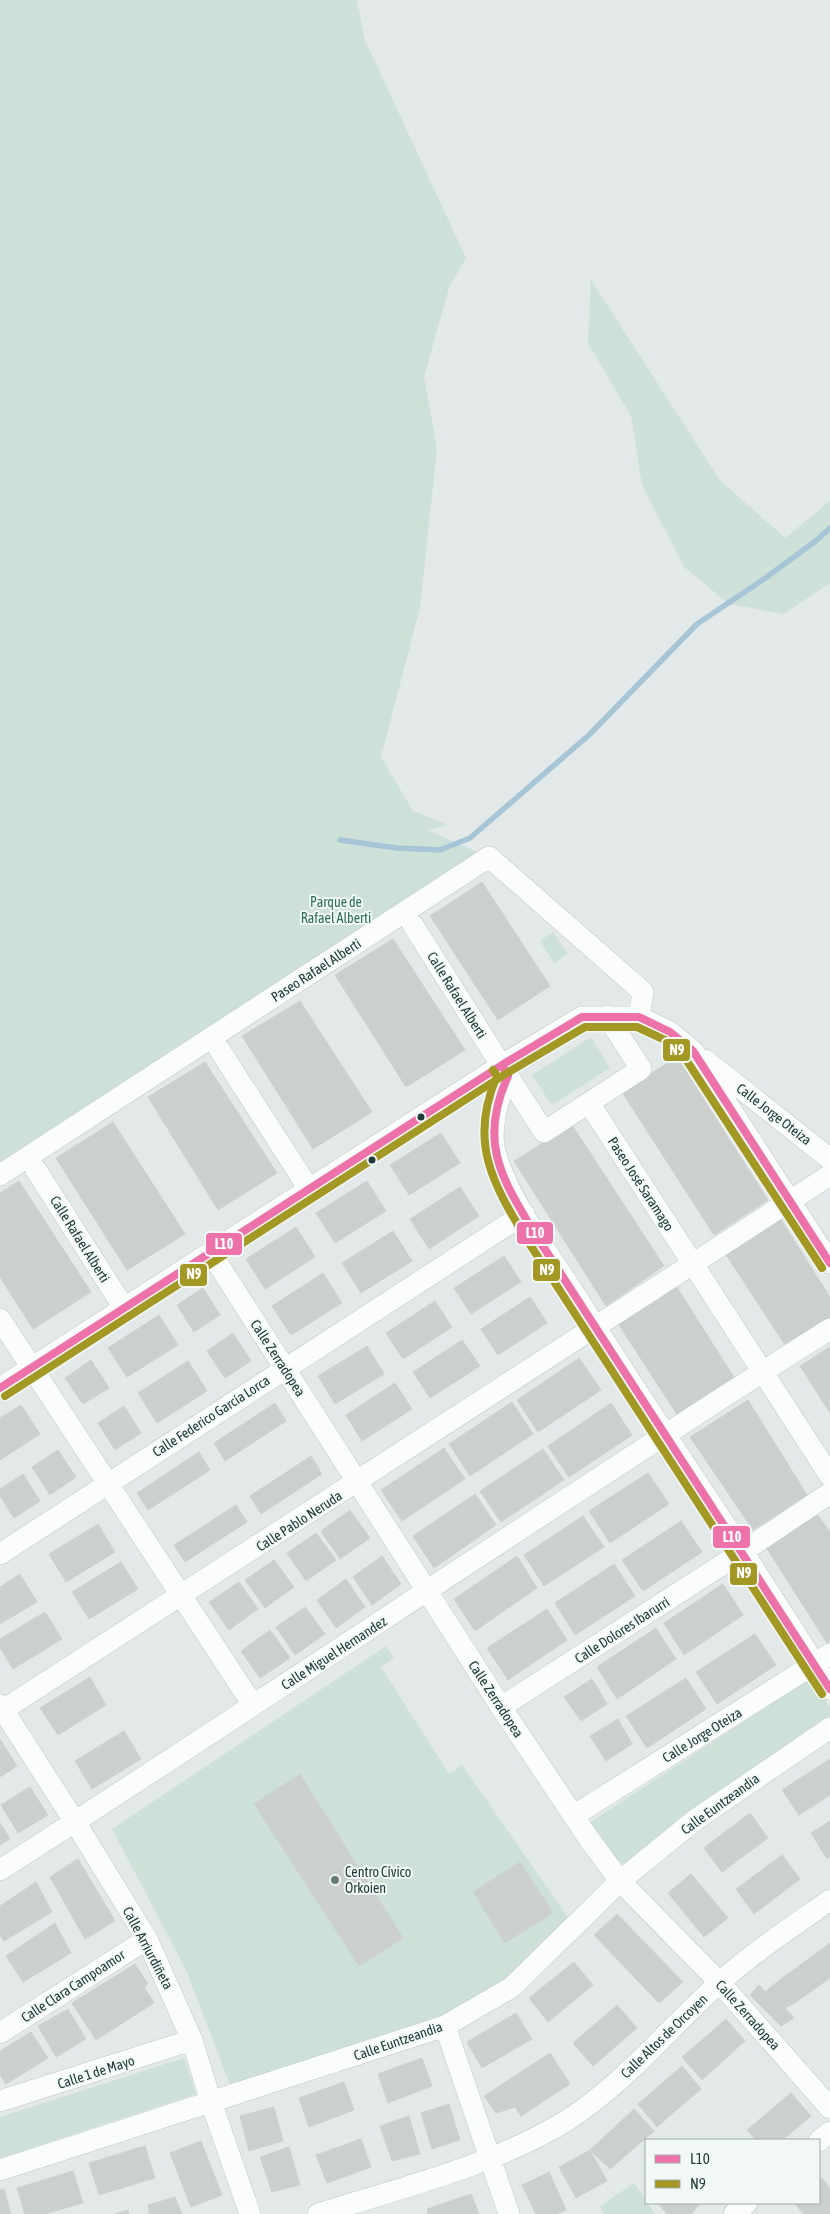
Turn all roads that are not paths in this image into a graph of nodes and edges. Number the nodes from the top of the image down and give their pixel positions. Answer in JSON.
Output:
{"nodes":[{"id":1,"x":413,"y":925,"type":"dead end"},
{"id":2,"x":607,"y":1016,"type":"junction"},
{"id":3,"x":639,"y":1017,"type":"junction"},
{"id":4,"x":219,"y":1049,"type":"dead end"},
{"id":5,"x":693,"y":1051,"type":"junction"},
{"id":6,"x":505,"y":1070,"type":"junction"},
{"id":7,"x":589,"y":1103,"type":"junction"},
{"id":8,"x":830,"y":1159,"type":"edge"},
{"id":9,"x":36,"y":1170,"type":"dead end"},
{"id":10,"x":0,"y":1175,"type":"edge"},
{"id":11,"x":830,"y":1175,"type":"edge"},
{"id":12,"x":310,"y":1189,"type":"junction"},
{"id":13,"x":790,"y":1202,"type":"junction"},
{"id":14,"x":524,"y":1214,"type":"junction"},
{"id":15,"x":211,"y":1253,"type":"junction"},
{"id":16,"x":830,"y":1263,"type":"edge"},
{"id":17,"x":694,"y":1265,"type":"junction"},
{"id":18,"x":124,"y":1308,"type":"junction"},
{"id":19,"x":0,"y":1319,"type":"edge"},
{"id":20,"x":596,"y":1328,"type":"junction"},
{"id":21,"x":830,"y":1329,"type":"edge"},
{"id":22,"x":32,"y":1367,"type":"junction"},
{"id":23,"x":285,"y":1368,"type":"junction"},
{"id":24,"x":763,"y":1372,"type":"junction"},
{"id":25,"x":0,"y":1388,"type":"edge"},
{"id":26,"x":666,"y":1433,"type":"junction"},
{"id":27,"x":830,"y":1476,"type":"edge"},
{"id":28,"x":107,"y":1482,"type":"junction"},
{"id":29,"x":358,"y":1482,"type":"junction"},
{"id":30,"x":830,"y":1493,"type":"edge"},
{"id":31,"x":742,"y":1552,"type":"junction"},
{"id":32,"x":0,"y":1554,"type":"edge"},
{"id":33,"x":428,"y":1591,"type":"junction"},
{"id":34,"x":181,"y":1597,"type":"junction"},
{"id":35,"x":822,"y":1659,"type":"edge"},
{"id":36,"x":830,"y":1689,"type":"edge"},
{"id":37,"x":253,"y":1705,"type":"junction"},
{"id":38,"x":501,"y":1707,"type":"junction"},
{"id":39,"x":1,"y":1709,"type":"edge"},
{"id":40,"x":830,"y":1728,"type":"edge"},
{"id":41,"x":573,"y":1816,"type":"junction"},
{"id":42,"x":75,"y":1822,"type":"junction"},
{"id":43,"x":0,"y":1870,"type":"edge"},
{"id":44,"x":620,"y":1881,"type":"junction"},
{"id":45,"x":830,"y":1900,"type":"edge"},
{"id":46,"x":147,"y":1939,"type":"junction"},
{"id":47,"x":720,"y":1983,"type":"junction"},
{"id":48,"x":445,"y":2026,"type":"junction"},
{"id":49,"x":0,"y":2034,"type":"edge"},
{"id":50,"x":192,"y":2040,"type":"junction"},
{"id":51,"x":0,"y":2101,"type":"edge"},
{"id":52,"x":211,"y":2102,"type":"junction"},
{"id":53,"x":830,"y":2108,"type":"edge"},
{"id":54,"x":830,"y":2132,"type":"edge"},
{"id":55,"x":820,"y":2140,"type":"edge"},
{"id":56,"x":490,"y":2158,"type":"junction"},
{"id":57,"x":0,"y":2170,"type":"edge"},
{"id":58,"x":746,"y":2204,"type":"edge"},
{"id":59,"x":250,"y":2214,"type":"edge"},
{"id":60,"x":318,"y":2214,"type":"edge"},
{"id":61,"x":509,"y":2214,"type":"edge"},
{"id":62,"x":734,"y":2214,"type":"edge"}],
"edges":[{"from":1,"to":6,"type":"street","name":"Calle Rafael Alberti"},
{"from":2,"to":3,"type":"street"},
{"from":2,"to":6,"type":"street"},
{"from":2,"to":7,"type":"street"},
{"from":3,"to":5,"type":"street","name":"Calle Jorge Oteiza"},
{"from":3,"to":10,"type":"street","name":"Paseo Rafael Alberti"},
{"from":4,"to":12,"type":"street"},
{"from":5,"to":8,"type":"street","name":"Calle Jorge Oteiza"},
{"from":5,"to":13,"type":"street"},
{"from":6,"to":7,"type":"street"},
{"from":6,"to":12,"type":"street"},
{"from":6,"to":14,"type":"street"},
{"from":7,"to":17,"type":"street","name":"Paseo José Saramago"},
{"from":9,"to":18,"type":"street","name":"Calle Rafael Alberti"},
{"from":11,"to":13,"type":"street"},
{"from":12,"to":15,"type":"street"},
{"from":13,"to":16,"type":"street"},
{"from":13,"to":17,"type":"street"},
{"from":14,"to":20,"type":"street"},
{"from":14,"to":23,"type":"street","name":"Calle Federico García Lorca"},
{"from":15,"to":18,"type":"street"},
{"from":15,"to":23,"type":"street","name":"Calle Zerradopea"},
{"from":17,"to":20,"type":"street"},
{"from":17,"to":24,"type":"street","name":"Paseo José Saramago"},
{"from":18,"to":22,"type":"street"},
{"from":19,"to":22,"type":"street"},
{"from":20,"to":26,"type":"street"},
{"from":20,"to":29,"type":"street","name":"Calle Pablo Neruda"},
{"from":21,"to":24,"type":"street"},
{"from":22,"to":25,"type":"street"},
{"from":22,"to":28,"type":"street"},
{"from":23,"to":28,"type":"street","name":"Calle Federico García Lorca"},
{"from":23,"to":29,"type":"street","name":"Calle Zerradopea"},
{"from":24,"to":26,"type":"street"},
{"from":24,"to":27,"type":"street","name":"Paseo José Saramago"},
{"from":26,"to":31,"type":"street"},
{"from":26,"to":33,"type":"street","name":"Calle Miguel Hernandez"},
{"from":28,"to":32,"type":"street","name":"Calle Federico García Lorca"},
{"from":28,"to":34,"type":"street"},
{"from":29,"to":33,"type":"street","name":"Calle Zerradopea"},
{"from":29,"to":34,"type":"street","name":"Calle Pablo Neruda"},
{"from":30,"to":31,"type":"street"},
{"from":31,"to":35,"type":"street"},
{"from":31,"to":38,"type":"street","name":"Calle Dolores Ibarurri"},
{"from":33,"to":37,"type":"street","name":"Calle Miguel Hernandez"},
{"from":33,"to":38,"type":"street","name":"Calle Zerradopea"},
{"from":34,"to":37,"type":"street"},
{"from":34,"to":39,"type":"street","name":"Calle Pablo Neruda"},
{"from":35,"to":36,"type":"street"},
{"from":35,"to":41,"type":"street","name":"Calle Jorge Oteiza"},
{"from":37,"to":42,"type":"street","name":"Calle Miguel Hernandez"},
{"from":38,"to":41,"type":"street","name":"Calle Zerradopea"},
{"from":39,"to":42,"type":"street","name":"Calle Arriurdiñeta"},
{"from":40,"to":44,"type":"street","name":"Calle Euntzeandia"},
{"from":41,"to":44,"type":"street","name":"Calle Zerradopea"},
{"from":42,"to":43,"type":"street","name":"Calle Miguel Hernandez"},
{"from":42,"to":46,"type":"street","name":"Calle Arriurdiñeta"},
{"from":44,"to":47,"type":"street","name":"Calle Zerradopea"},
{"from":44,"to":48,"type":"street","name":"Calle Euntzeandia"},
{"from":45,"to":47,"type":"street","name":"Calle Altos de Orcoyen"},
{"from":46,"to":49,"type":"street","name":"Calle Clara Campoamor"},
{"from":46,"to":50,"type":"street","name":"Calle Arriurdiñeta"},
{"from":47,"to":53,"type":"street","name":"Calle Zerradopea"},
{"from":47,"to":56,"type":"street","name":"Calle Altos de Orcoyen"},
{"from":48,"to":52,"type":"street","name":"Calle Euntzeandia"},
{"from":48,"to":56,"type":"street"},
{"from":50,"to":51,"type":"street","name":"Calle 1 de Mayo"},
{"from":50,"to":52,"type":"street","name":"Calle Arriurdiñeta"},
{"from":52,"to":57,"type":"street","name":"Calle Euntzeandia"},
{"from":52,"to":59,"type":"street","name":"Calle Arriurdiñeta"},
{"from":54,"to":55,"type":"street"},
{"from":56,"to":60,"type":"street","name":"Calle Altos de Orcoyen"},
{"from":56,"to":61,"type":"street"},
{"from":58,"to":62,"type":"street"}]}
